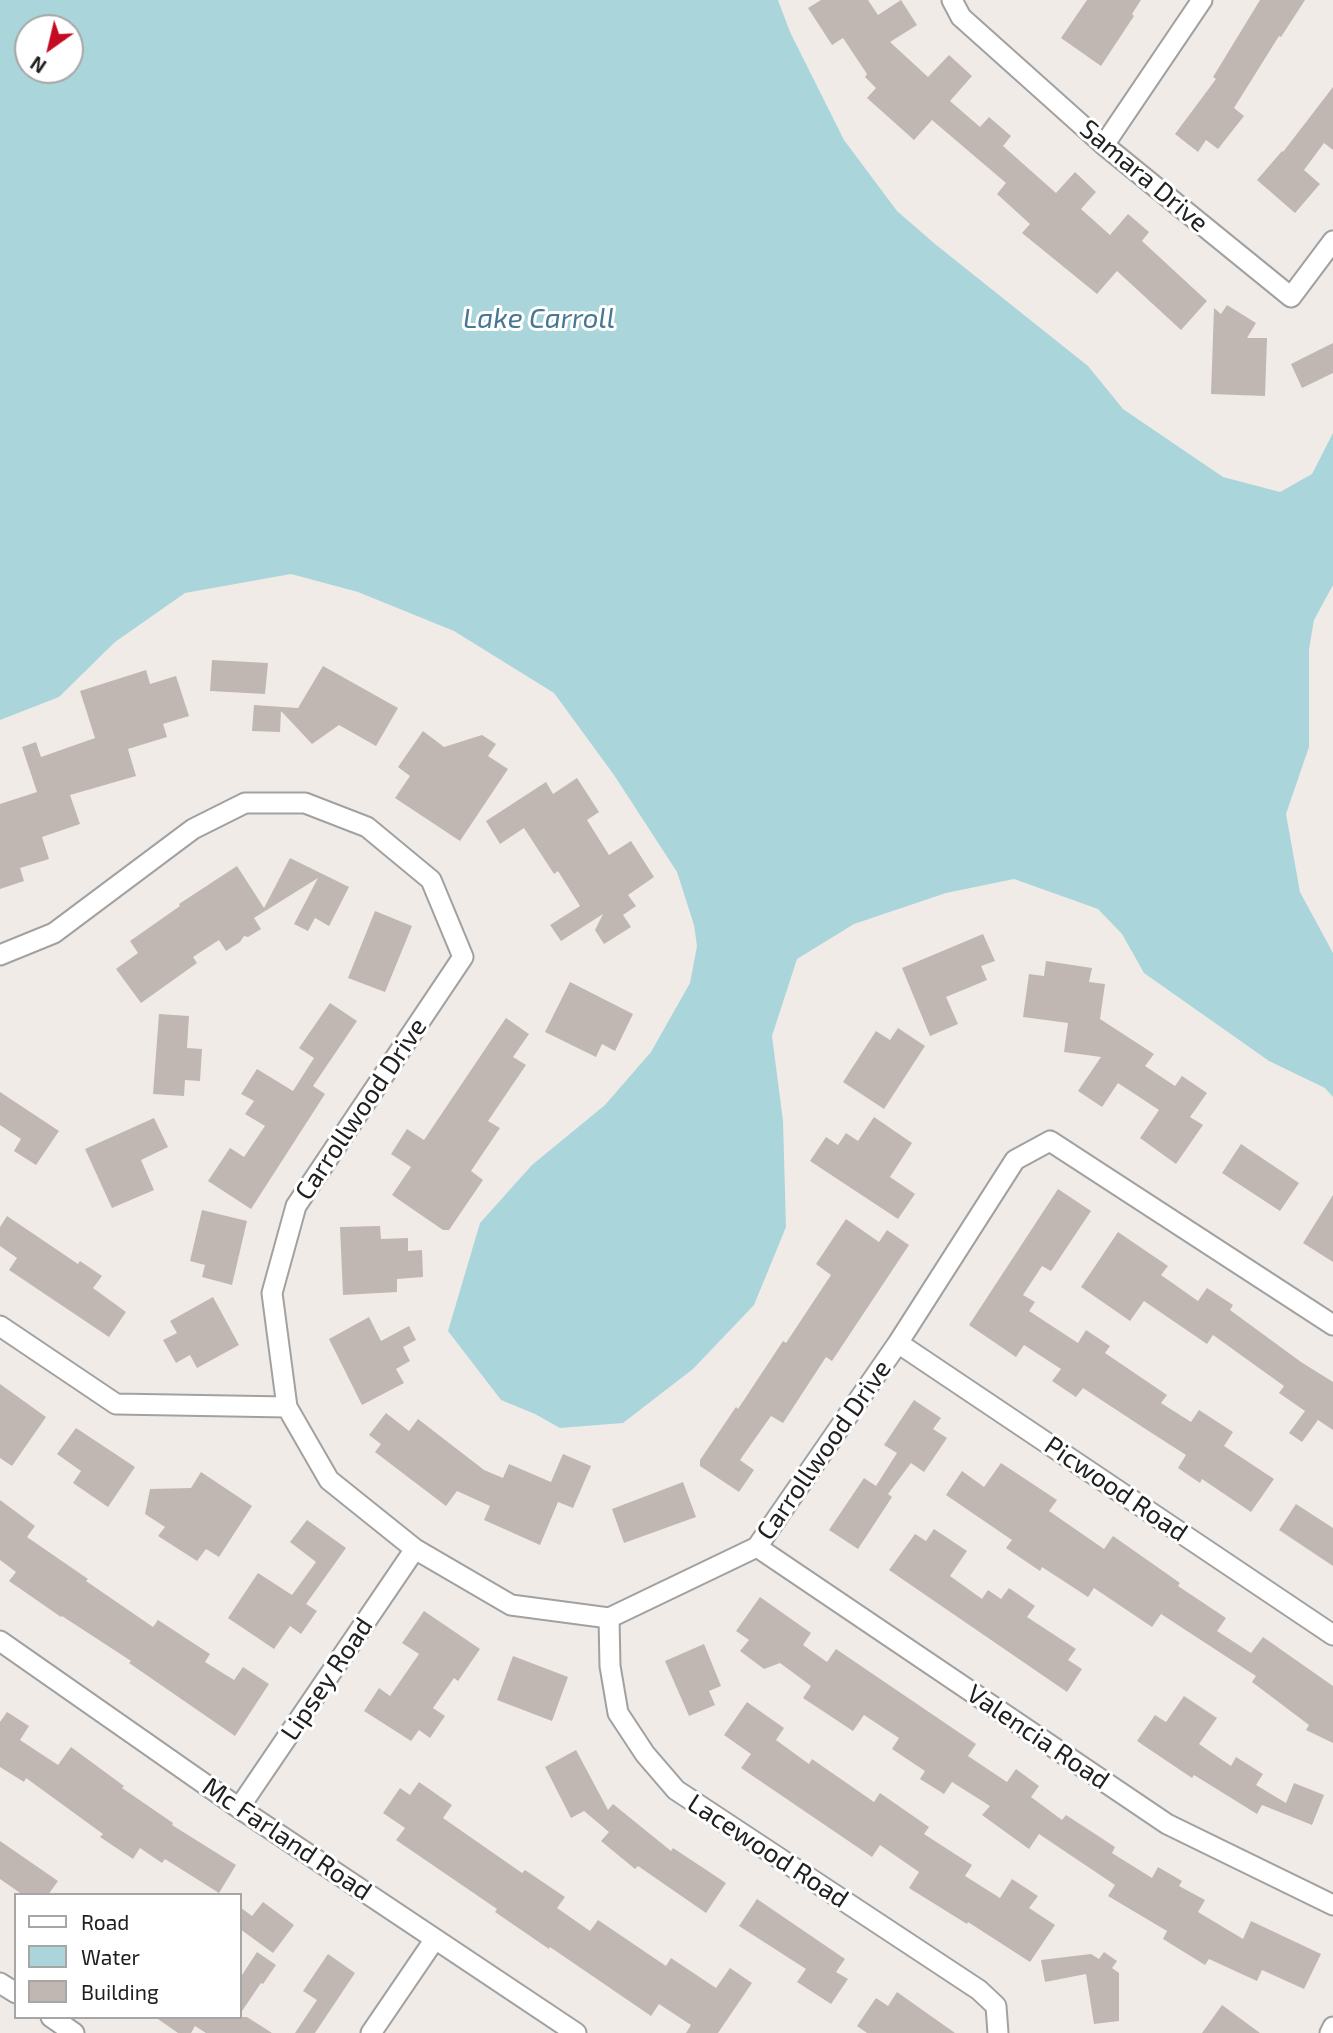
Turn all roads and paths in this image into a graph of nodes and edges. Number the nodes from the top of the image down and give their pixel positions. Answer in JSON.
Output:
{"nodes":[{"id":1,"x":952,"y":0,"type":"edge"},
{"id":2,"x":1202,"y":0,"type":"edge"},
{"id":3,"x":1104,"y":145,"type":"junction"},
{"id":4,"x":1333,"y":241,"type":"edge"},
{"id":5,"x":0,"y":955,"type":"edge"},
{"id":6,"x":1333,"y":1325,"type":"edge"},
{"id":7,"x":0,"y":1326,"type":"edge"},
{"id":8,"x":898,"y":1343,"type":"junction"},
{"id":9,"x":287,"y":1407,"type":"junction"},
{"id":10,"x":757,"y":1547,"type":"junction"},
{"id":11,"x":415,"y":1549,"type":"junction"},
{"id":12,"x":609,"y":1618,"type":"junction"},
{"id":13,"x":1333,"y":1635,"type":"edge"},
{"id":14,"x":0,"y":1641,"type":"edge"},
{"id":15,"x":239,"y":1808,"type":"junction"},
{"id":16,"x":1333,"y":1905,"type":"edge"},
{"id":17,"x":435,"y":1939,"type":"junction"},
{"id":18,"x":54,"y":2019,"type":"edge"},
{"id":19,"x":1333,"y":2027,"type":"edge"},
{"id":20,"x":74,"y":2033,"type":"edge"},
{"id":21,"x":371,"y":2033,"type":"edge"},
{"id":22,"x":576,"y":2033,"type":"edge"},
{"id":23,"x":998,"y":2033,"type":"edge"},
{"id":24,"x":1331,"y":2033,"type":"edge"}],
"edges":[{"from":1,"to":3,"type":"street","name":"Samara Drive"},
{"from":2,"to":3,"type":"street"},
{"from":3,"to":4,"type":"street","name":"Samara Drive"},
{"from":5,"to":9,"type":"street","name":"Carrollwood Drive"},
{"from":6,"to":8,"type":"street","name":"Carrollwood Drive"},
{"from":7,"to":9,"type":"street"},
{"from":8,"to":10,"type":"street","name":"Carrollwood Drive"},
{"from":8,"to":13,"type":"street","name":"Picwood Road"},
{"from":9,"to":11,"type":"street","name":"Carrollwood Drive"},
{"from":10,"to":12,"type":"street","name":"Carrollwood Drive"},
{"from":10,"to":16,"type":"street","name":"Valencia Road"},
{"from":11,"to":12,"type":"street","name":"Carrollwood Drive"},
{"from":11,"to":15,"type":"street","name":"Lipsey Road"},
{"from":12,"to":23,"type":"street","name":"Lacewood Road"},
{"from":14,"to":15,"type":"street","name":"Mc Farland Road"},
{"from":15,"to":17,"type":"street","name":"Mc Farland Road"},
{"from":17,"to":21,"type":"street"},
{"from":17,"to":22,"type":"street","name":"Mc Farland Road"},
{"from":18,"to":20,"type":"street"},
{"from":19,"to":24,"type":"street"}]}
